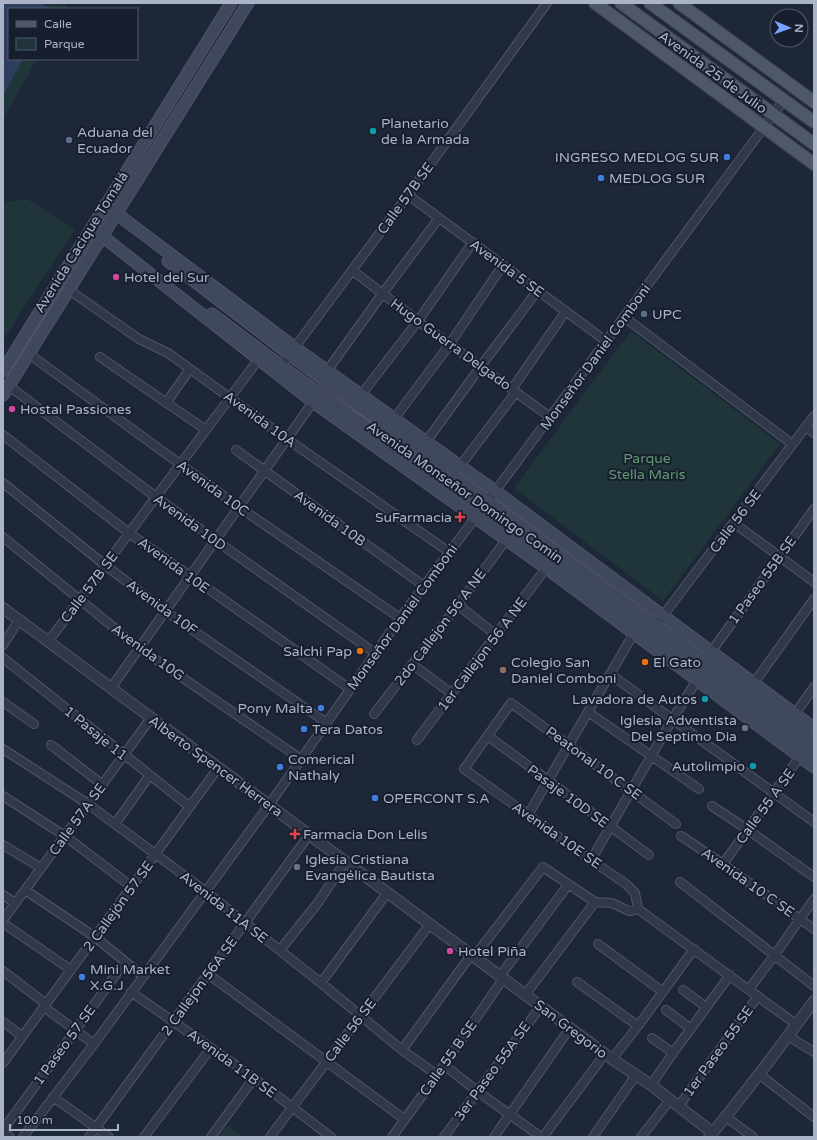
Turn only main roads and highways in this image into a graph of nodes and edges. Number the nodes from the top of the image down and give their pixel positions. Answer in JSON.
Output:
{"nodes":[{"id":1,"x":230,"y":3,"type":"edge"},
{"id":2,"x":248,"y":3,"type":"edge"},
{"id":3,"x":595,"y":3,"type":"edge"},
{"id":4,"x":621,"y":3,"type":"edge"},
{"id":5,"x":650,"y":3,"type":"edge"},
{"id":6,"x":679,"y":3,"type":"edge"},
{"id":7,"x":743,"y":70,"type":"junction"},
{"id":8,"x":789,"y":83,"type":"junction"},
{"id":9,"x":814,"y":102,"type":"edge"},
{"id":10,"x":814,"y":122,"type":"edge"},
{"id":11,"x":814,"y":144,"type":"edge"},
{"id":12,"x":814,"y":164,"type":"edge"},
{"id":13,"x":105,"y":205,"type":"junction"},
{"id":14,"x":116,"y":213,"type":"junction"},
{"id":15,"x":92,"y":228,"type":"junction"},
{"id":16,"x":102,"y":236,"type":"junction"},
{"id":17,"x":292,"y":351,"type":"junction"},
{"id":18,"x":278,"y":369,"type":"junction"},
{"id":19,"x":3,"y":371,"type":"edge"},
{"id":20,"x":6,"y":391,"type":"edge"},
{"id":21,"x":482,"y":510,"type":"junction"},
{"id":22,"x":660,"y":621,"type":"junction"},
{"id":23,"x":814,"y":728,"type":"edge"},
{"id":24,"x":808,"y":750,"type":"edge"},
{"id":25,"x":814,"y":767,"type":"edge"}],
"edges":[{"from":1,"to":13,"type":"main road","name":"Avenida Cacique Tomalá"},
{"from":2,"to":14,"type":"main road","name":"Avenida Cacique Tomalá"},
{"from":3,"to":12,"type":"main road","name":"Avenida 25 de Julio"},
{"from":4,"to":11,"type":"main road","name":"Avenida 25 de Julio"},
{"from":5,"to":7,"type":"main road","name":"Avenida 25 de Julio"},
{"from":6,"to":8,"type":"main road"},
{"from":7,"to":8,"type":"main road"},
{"from":7,"to":10,"type":"main road","name":"Avenida 25 de Julio"},
{"from":8,"to":9,"type":"main road"},
{"from":13,"to":14,"type":"main road","name":"Avenida Monseñor Domingo Comín"},
{"from":13,"to":15,"type":"main road","name":"Avenida Cacique Tomalá"},
{"from":14,"to":16,"type":"main road","name":"Avenida Cacique Tomalá"},
{"from":14,"to":17,"type":"main road","name":"Avenida Monseñor Domingo Comín"},
{"from":15,"to":16,"type":"main road","name":"Avenida Monseñor Domingo Comín"},
{"from":15,"to":19,"type":"main road","name":"Avenida Cacique Tomalá"},
{"from":16,"to":18,"type":"main road","name":"Avenida Monseñor Domingo Comín"},
{"from":16,"to":18,"type":"main road","name":"Avenida Monseñor Domingo Comín"},
{"from":16,"to":20,"type":"main road","name":"Avenida Cacique Tomalá"},
{"from":17,"to":21,"type":"main road","name":"Avenida Monseñor Domingo Comín"},
{"from":17,"to":22,"type":"main road","name":"Avenida Monseñor Domingo Comín"},
{"from":18,"to":21,"type":"main road","name":"Avenida Monseñor Domingo Comín"},
{"from":18,"to":21,"type":"main road","name":"Avenida Monseñor Domingo Comín"},
{"from":21,"to":22,"type":"main road","name":"Avenida Monseñor Domingo Comín"},
{"from":21,"to":24,"type":"main road","name":"Avenida Monseñor Domingo Comín"},
{"from":21,"to":24,"type":"main road","name":"Avenida Monseñor Domingo Comín"},
{"from":22,"to":23,"type":"main road","name":"Avenida Monseñor Domingo Comín"},
{"from":22,"to":24,"type":"main road","name":"Avenida Monseñor Domingo Comín"},
{"from":24,"to":25,"type":"main road","name":"Avenida Monseñor Domingo Comín"}]}
